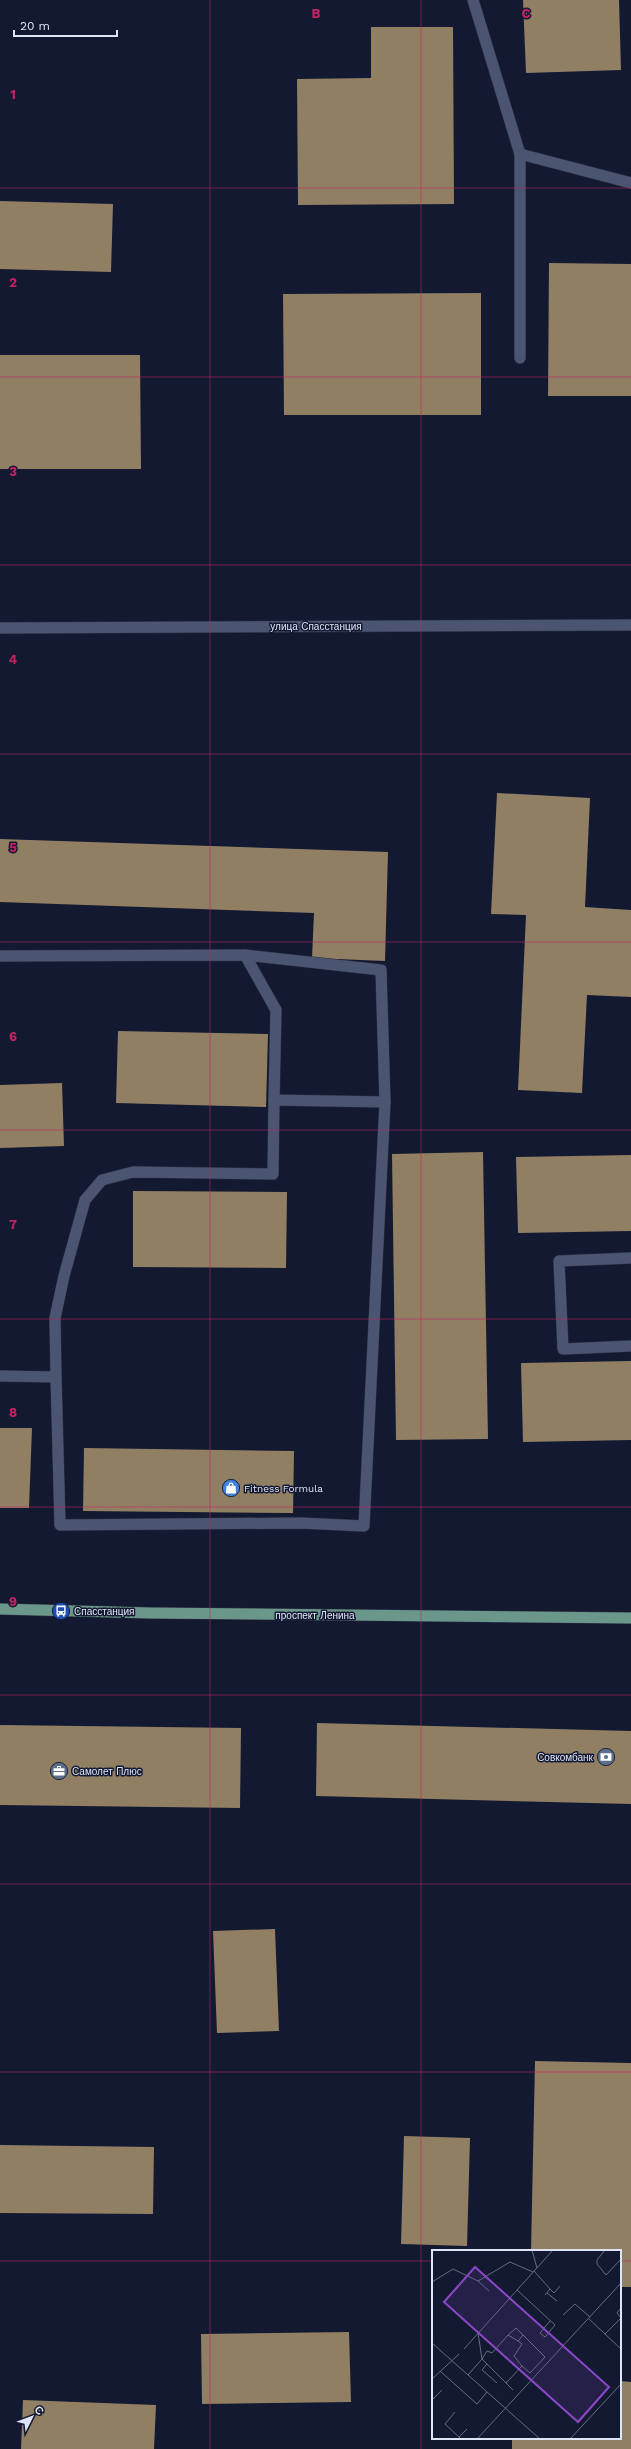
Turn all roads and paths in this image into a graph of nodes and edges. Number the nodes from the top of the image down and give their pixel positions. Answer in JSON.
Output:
{"nodes":[{"id":1,"x":473,"y":0,"type":"edge"},
{"id":2,"x":520,"y":154,"type":"junction"},
{"id":3,"x":631,"y":183,"type":"edge"},
{"id":4,"x":520,"y":358,"type":"dead end"},
{"id":5,"x":631,"y":625,"type":"edge"},
{"id":6,"x":0,"y":628,"type":"edge"},
{"id":7,"x":245,"y":955,"type":"junction"},
{"id":8,"x":0,"y":956,"type":"edge"},
{"id":9,"x":274,"y":1100,"type":"junction"},
{"id":10,"x":385,"y":1102,"type":"junction"},
{"id":11,"x":631,"y":1258,"type":"edge"},
{"id":12,"x":631,"y":1346,"type":"edge"},
{"id":13,"x":0,"y":1376,"type":"edge"},
{"id":14,"x":56,"y":1377,"type":"junction"},
{"id":15,"x":0,"y":1609,"type":"edge"},
{"id":16,"x":631,"y":1618,"type":"edge"}],
"edges":[{"from":1,"to":2,"type":"street"},
{"from":2,"to":3,"type":"street"},
{"from":2,"to":4,"type":"street"},
{"from":5,"to":6,"type":"street","name":"улица Спасстанция"},
{"from":7,"to":8,"type":"street"},
{"from":7,"to":9,"type":"street"},
{"from":7,"to":10,"type":"street"},
{"from":9,"to":10,"type":"street"},
{"from":9,"to":14,"type":"street"},
{"from":10,"to":14,"type":"street"},
{"from":11,"to":12,"type":"street"},
{"from":13,"to":14,"type":"street"},
{"from":15,"to":16,"type":"main road","name":"проспект Ленина"}]}
